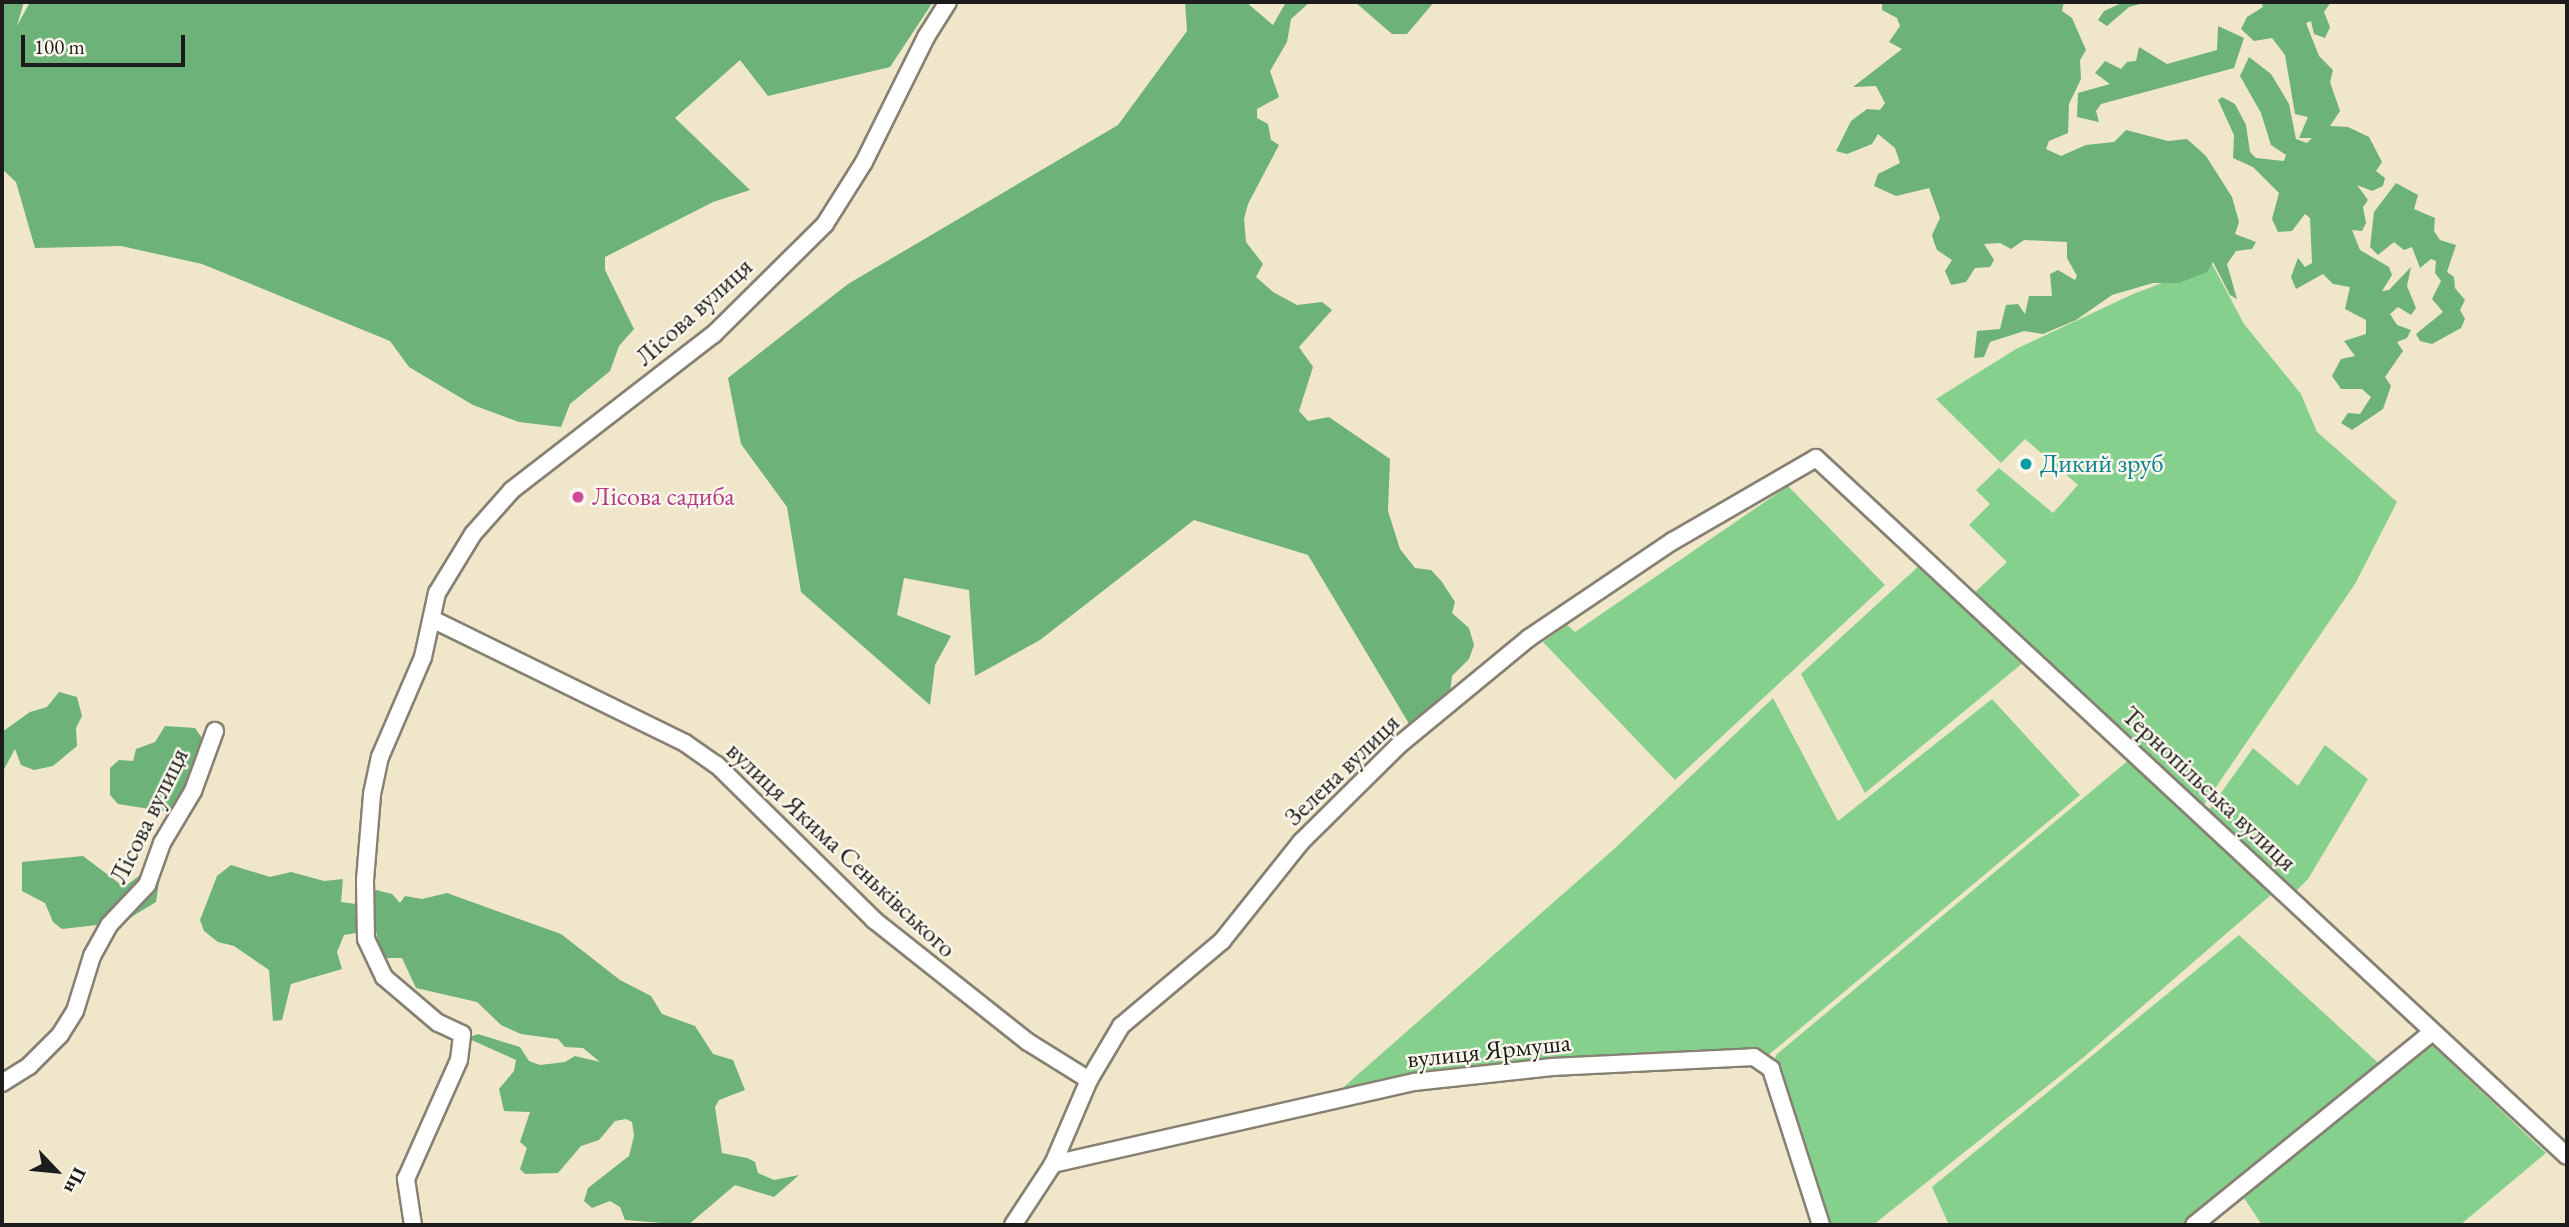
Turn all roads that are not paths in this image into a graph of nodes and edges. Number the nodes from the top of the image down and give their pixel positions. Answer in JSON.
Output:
{"nodes":[{"id":1,"x":948,"y":2,"type":"edge"},
{"id":2,"x":1816,"y":458,"type":"joint"},
{"id":3,"x":434,"y":620,"type":"junction"},
{"id":4,"x":215,"y":732,"type":"dead end"},
{"id":5,"x":2431,"y":1033,"type":"junction"},
{"id":6,"x":1089,"y":1080,"type":"junction"},
{"id":7,"x":2,"y":1083,"type":"edge"},
{"id":8,"x":2567,"y":1156,"type":"edge"},
{"id":9,"x":1053,"y":1164,"type":"junction"},
{"id":10,"x":413,"y":1225,"type":"edge"},
{"id":11,"x":1013,"y":1225,"type":"edge"},
{"id":12,"x":1821,"y":1225,"type":"edge"},
{"id":13,"x":2194,"y":1225,"type":"edge"}],
"edges":[{"from":1,"to":3,"type":"street","name":"Лісова вулиця"},
{"from":2,"to":5,"type":"street","name":"Тернопільська вулиця"},
{"from":2,"to":6,"type":"street","name":"Зелена вулиця"},
{"from":3,"to":6,"type":"street","name":"вулиця Якима Сеньківського"},
{"from":3,"to":10,"type":"street","name":"Лісова вулиця"},
{"from":4,"to":7,"type":"street","name":"Лісова вулиця"},
{"from":5,"to":8,"type":"street","name":"Тернопільська вулиця"},
{"from":5,"to":13,"type":"street"},
{"from":6,"to":9,"type":"street","name":"Зелена вулиця"},
{"from":9,"to":11,"type":"street","name":"Зелена вулиця"},
{"from":9,"to":12,"type":"street","name":"вулиця Ярмуша"}]}
